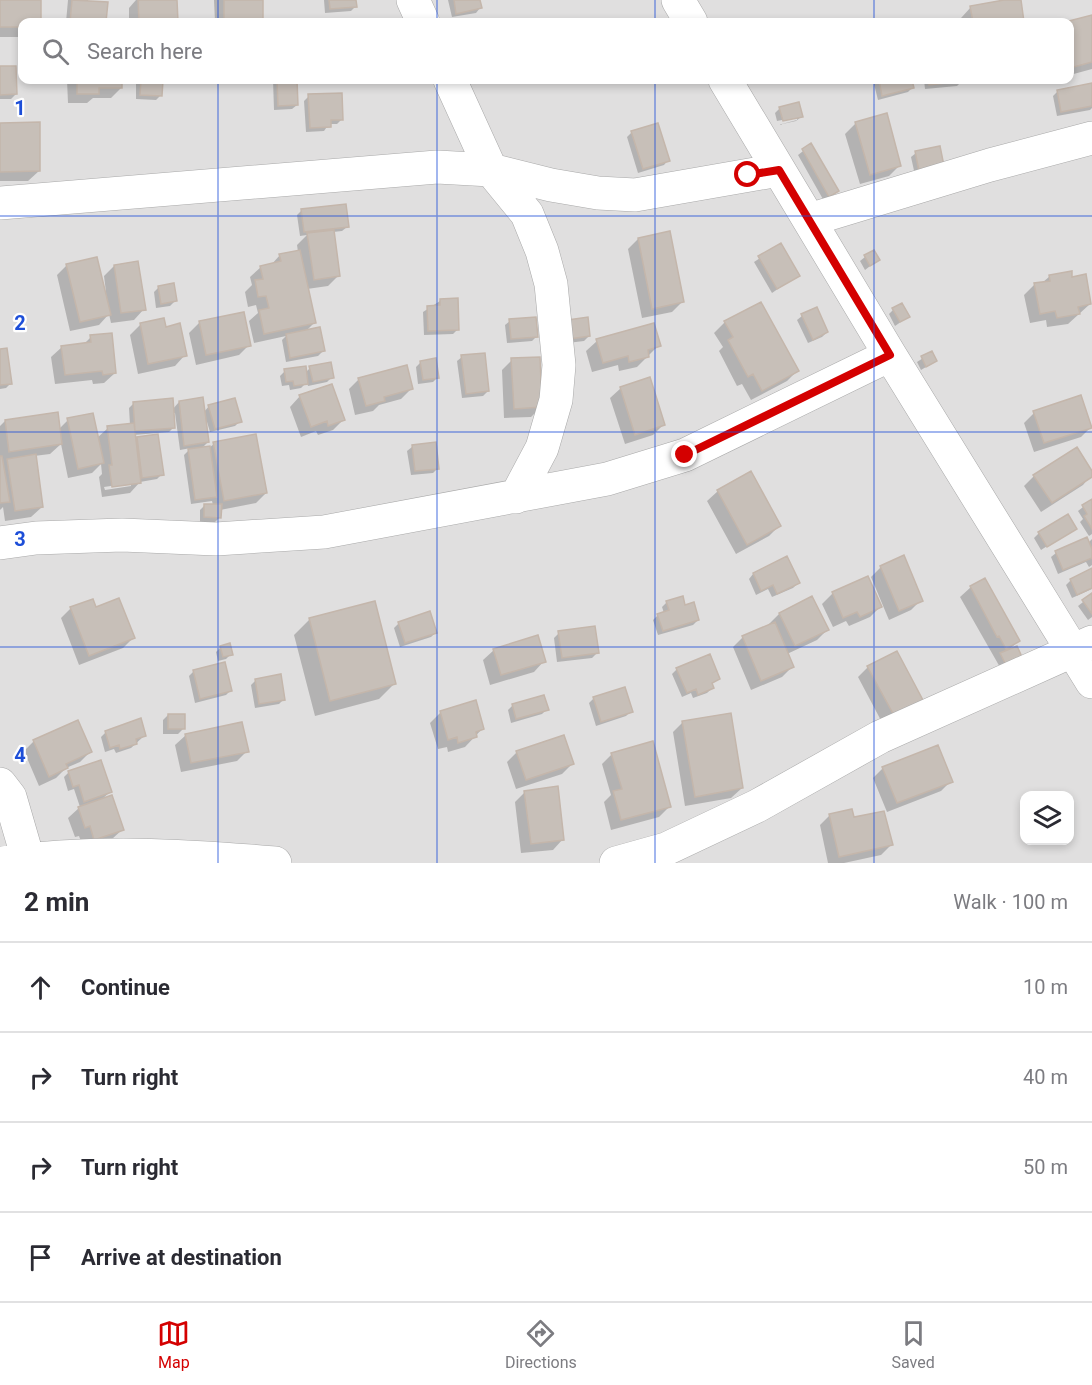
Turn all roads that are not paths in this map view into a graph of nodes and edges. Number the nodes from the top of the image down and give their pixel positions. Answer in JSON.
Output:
{"nodes":[{"id":1,"x":413,"y":0,"type":"edge"},
{"id":2,"x":678,"y":0,"type":"edge"},
{"id":3,"x":421,"y":18,"type":"edge"},
{"id":4,"x":689,"y":18,"type":"edge"},
{"id":5,"x":452,"y":84,"type":"edge"},
{"id":6,"x":727,"y":84,"type":"edge"},
{"id":7,"x":1092,"y":138,"type":"edge"},
{"id":8,"x":491,"y":170,"type":"junction"},
{"id":9,"x":779,"y":170,"type":"junction"},
{"id":10,"x":0,"y":203,"type":"edge"},
{"id":11,"x":809,"y":220,"type":"junction"},
{"id":12,"x":890,"y":355,"type":"junction"},
{"id":13,"x":516,"y":496,"type":"junction"},
{"id":14,"x":0,"y":543,"type":"edge"},
{"id":15,"x":1082,"y":646,"type":"edge"},
{"id":16,"x":1092,"y":682,"type":"edge"},
{"id":17,"x":0,"y":784,"type":"edge"},
{"id":18,"x":15,"y":861,"type":"edge"},
{"id":19,"x":275,"y":863,"type":"edge"},
{"id":20,"x":616,"y":863,"type":"edge"}],
"edges":[{"from":1,"to":3,"type":"street"},
{"from":2,"to":4,"type":"street"},
{"from":5,"to":8,"type":"street"},
{"from":6,"to":9,"type":"street"},
{"from":7,"to":11,"type":"street"},
{"from":8,"to":9,"type":"street"},
{"from":8,"to":10,"type":"street"},
{"from":8,"to":13,"type":"street"},
{"from":9,"to":11,"type":"street"},
{"from":11,"to":12,"type":"street"},
{"from":12,"to":13,"type":"street"},
{"from":12,"to":15,"type":"street"},
{"from":13,"to":14,"type":"street"},
{"from":15,"to":16,"type":"street"},
{"from":15,"to":20,"type":"street"},
{"from":17,"to":18,"type":"street"},
{"from":18,"to":19,"type":"street"}]}
